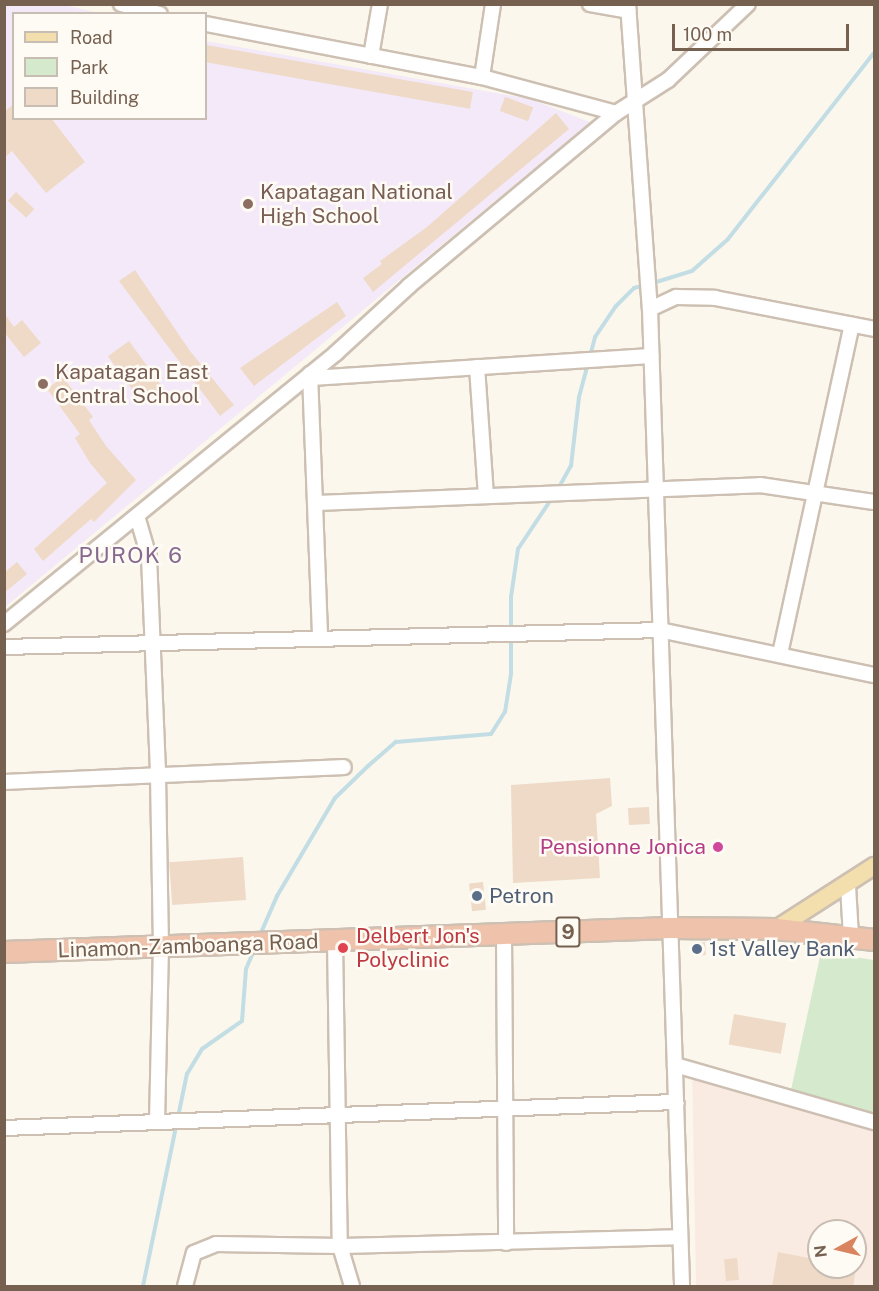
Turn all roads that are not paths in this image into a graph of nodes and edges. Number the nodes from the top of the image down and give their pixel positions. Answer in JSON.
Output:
{"nodes":[{"id":1,"x":121,"y":4,"type":"edge"},
{"id":2,"x":380,"y":4,"type":"edge"},
{"id":3,"x":493,"y":4,"type":"edge"},
{"id":4,"x":590,"y":4,"type":"edge"},
{"id":5,"x":748,"y":4,"type":"edge"},
{"id":6,"x":628,"y":8,"type":"edge"},
{"id":7,"x":152,"y":12,"type":"edge"},
{"id":8,"x":207,"y":24,"type":"edge"},
{"id":9,"x":371,"y":56,"type":"junction"},
{"id":10,"x":482,"y":77,"type":"junction"},
{"id":11,"x":635,"y":104,"type":"junction"},
{"id":12,"x":616,"y":113,"type":"junction"},
{"id":13,"x":649,"y":303,"type":"junction"},
{"id":14,"x":852,"y":325,"type":"junction"},
{"id":15,"x":874,"y":329,"type":"edge"},
{"id":16,"x":651,"y":356,"type":"junction"},
{"id":17,"x":477,"y":367,"type":"junction"},
{"id":18,"x":310,"y":376,"type":"junction"},
{"id":19,"x":656,"y":486,"type":"junction"},
{"id":20,"x":814,"y":492,"type":"junction"},
{"id":21,"x":486,"y":496,"type":"junction"},
{"id":22,"x":874,"y":502,"type":"edge"},
{"id":23,"x":317,"y":503,"type":"junction"},
{"id":24,"x":137,"y":516,"type":"junction"},
{"id":25,"x":4,"y":624,"type":"edge"},
{"id":26,"x":660,"y":630,"type":"junction"},
{"id":27,"x":320,"y":636,"type":"junction"},
{"id":28,"x":152,"y":642,"type":"junction"},
{"id":29,"x":4,"y":647,"type":"edge"},
{"id":30,"x":780,"y":654,"type":"junction"},
{"id":31,"x":874,"y":675,"type":"edge"},
{"id":32,"x":344,"y":767,"type":"dead end"},
{"id":33,"x":158,"y":775,"type":"junction"},
{"id":34,"x":4,"y":782,"type":"edge"},
{"id":35,"x":874,"y":866,"type":"edge"},
{"id":36,"x":848,"y":886,"type":"junction"},
{"id":37,"x":670,"y":928,"type":"junction"},
{"id":38,"x":776,"y":928,"type":"junction"},
{"id":39,"x":504,"y":934,"type":"junction"},
{"id":40,"x":851,"y":937,"type":"junction"},
{"id":41,"x":874,"y":940,"type":"edge"},
{"id":42,"x":335,"y":941,"type":"junction"},
{"id":43,"x":161,"y":946,"type":"junction"},
{"id":44,"x":4,"y":952,"type":"edge"},
{"id":45,"x":675,"y":1065,"type":"junction"},
{"id":46,"x":676,"y":1102,"type":"junction"},
{"id":47,"x":506,"y":1109,"type":"junction"},
{"id":48,"x":336,"y":1116,"type":"junction"},
{"id":49,"x":161,"y":1120,"type":"junction"},
{"id":50,"x":874,"y":1122,"type":"edge"},
{"id":51,"x":4,"y":1128,"type":"edge"},
{"id":52,"x":680,"y":1237,"type":"junction"},
{"id":53,"x":506,"y":1243,"type":"junction"},
{"id":54,"x":340,"y":1246,"type":"junction"},
{"id":55,"x":185,"y":1287,"type":"edge"},
{"id":56,"x":352,"y":1287,"type":"edge"},
{"id":57,"x":682,"y":1287,"type":"edge"}],
"edges":[{"from":1,"to":7,"type":"street"},
{"from":2,"to":9,"type":"street"},
{"from":3,"to":10,"type":"street"},
{"from":4,"to":6,"type":"street"},
{"from":5,"to":11,"type":"street"},
{"from":6,"to":11,"type":"street"},
{"from":8,"to":9,"type":"street"},
{"from":9,"to":10,"type":"street"},
{"from":10,"to":12,"type":"street"},
{"from":11,"to":12,"type":"street"},
{"from":11,"to":13,"type":"street"},
{"from":12,"to":18,"type":"street"},
{"from":13,"to":14,"type":"street"},
{"from":13,"to":16,"type":"street"},
{"from":14,"to":15,"type":"street"},
{"from":14,"to":20,"type":"street"},
{"from":16,"to":17,"type":"street"},
{"from":16,"to":19,"type":"street"},
{"from":17,"to":18,"type":"street"},
{"from":17,"to":21,"type":"street"},
{"from":18,"to":23,"type":"street"},
{"from":18,"to":24,"type":"street"},
{"from":19,"to":20,"type":"street"},
{"from":19,"to":21,"type":"street"},
{"from":19,"to":26,"type":"street"},
{"from":20,"to":22,"type":"street"},
{"from":20,"to":30,"type":"street"},
{"from":21,"to":23,"type":"street"},
{"from":23,"to":27,"type":"street"},
{"from":24,"to":25,"type":"street"},
{"from":24,"to":28,"type":"street"},
{"from":26,"to":27,"type":"street"},
{"from":26,"to":30,"type":"street"},
{"from":26,"to":37,"type":"street"},
{"from":27,"to":28,"type":"street"},
{"from":28,"to":29,"type":"street"},
{"from":28,"to":33,"type":"street"},
{"from":30,"to":31,"type":"street"},
{"from":32,"to":33,"type":"street"},
{"from":33,"to":34,"type":"street"},
{"from":33,"to":43,"type":"street"},
{"from":35,"to":36,"type":"main road"},
{"from":36,"to":38,"type":"main road"},
{"from":36,"to":40,"type":"street"},
{"from":37,"to":38,"type":"highway","name":"Linamon-Zamboanga Road","number":"9"},
{"from":37,"to":39,"type":"highway","name":"Linamon-Zamboanga Road","number":"9"},
{"from":37,"to":45,"type":"street"},
{"from":38,"to":40,"type":"highway","name":"Linamon-Zamboanga Road","number":"9"},
{"from":39,"to":42,"type":"highway","name":"Linamon-Zamboanga Road","number":"9"},
{"from":39,"to":47,"type":"street"},
{"from":40,"to":41,"type":"highway","name":"Linamon-Zamboanga Road","number":"9"},
{"from":42,"to":43,"type":"highway","name":"Linamon-Zamboanga Road","number":"9"},
{"from":42,"to":48,"type":"street"},
{"from":43,"to":44,"type":"highway","name":"Linamon-Zamboanga Road","number":"9"},
{"from":43,"to":49,"type":"street"},
{"from":45,"to":46,"type":"street"},
{"from":45,"to":50,"type":"street"},
{"from":46,"to":47,"type":"street"},
{"from":46,"to":52,"type":"street"},
{"from":47,"to":48,"type":"street"},
{"from":47,"to":53,"type":"street"},
{"from":48,"to":49,"type":"street"},
{"from":48,"to":54,"type":"street"},
{"from":49,"to":51,"type":"street"},
{"from":52,"to":53,"type":"street"},
{"from":52,"to":57,"type":"street"},
{"from":53,"to":54,"type":"street"},
{"from":54,"to":55,"type":"street"},
{"from":54,"to":56,"type":"street"}]}
